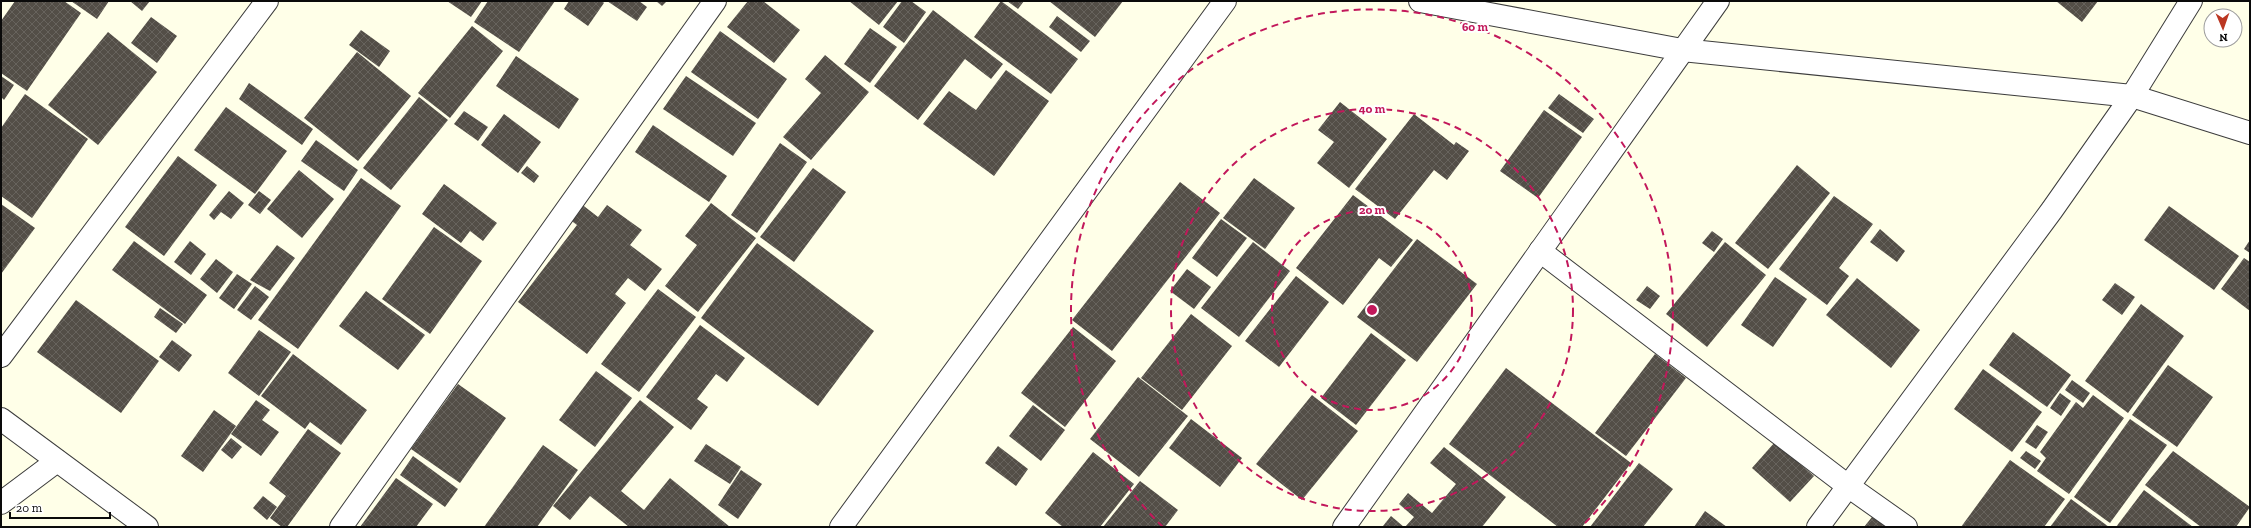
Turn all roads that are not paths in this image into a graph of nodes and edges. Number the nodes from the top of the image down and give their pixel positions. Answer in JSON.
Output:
{"nodes":[{"id":1,"x":267,"y":1,"type":"edge"},
{"id":2,"x":715,"y":1,"type":"edge"},
{"id":3,"x":1225,"y":1,"type":"edge"},
{"id":4,"x":1420,"y":1,"type":"edge"},
{"id":5,"x":1718,"y":1,"type":"edge"},
{"id":6,"x":2191,"y":1,"type":"edge"},
{"id":7,"x":1682,"y":50,"type":"junction"},
{"id":8,"x":2132,"y":96,"type":"junction"},
{"id":9,"x":2250,"y":133,"type":"edge"},
{"id":10,"x":1540,"y":251,"type":"junction"},
{"id":11,"x":1,"y":356,"type":"edge"},
{"id":12,"x":1,"y":419,"type":"edge"},
{"id":13,"x":57,"y":460,"type":"junction"},
{"id":14,"x":1848,"y":486,"type":"junction"},
{"id":15,"x":1,"y":503,"type":"edge"},
{"id":16,"x":147,"y":527,"type":"edge"},
{"id":17,"x":341,"y":527,"type":"edge"},
{"id":18,"x":841,"y":527,"type":"edge"},
{"id":19,"x":1344,"y":527,"type":"edge"},
{"id":20,"x":1818,"y":527,"type":"edge"},
{"id":21,"x":1906,"y":527,"type":"edge"}],
"edges":[{"from":1,"to":11,"type":"street"},
{"from":2,"to":17,"type":"street"},
{"from":3,"to":18,"type":"street"},
{"from":4,"to":7,"type":"street"},
{"from":5,"to":7,"type":"street"},
{"from":6,"to":8,"type":"street"},
{"from":7,"to":8,"type":"street"},
{"from":7,"to":10,"type":"street"},
{"from":8,"to":9,"type":"street"},
{"from":8,"to":14,"type":"street"},
{"from":10,"to":14,"type":"street"},
{"from":10,"to":19,"type":"street"},
{"from":12,"to":13,"type":"street"},
{"from":13,"to":15,"type":"street"},
{"from":13,"to":16,"type":"street"},
{"from":14,"to":20,"type":"street"},
{"from":14,"to":21,"type":"street"}]}
